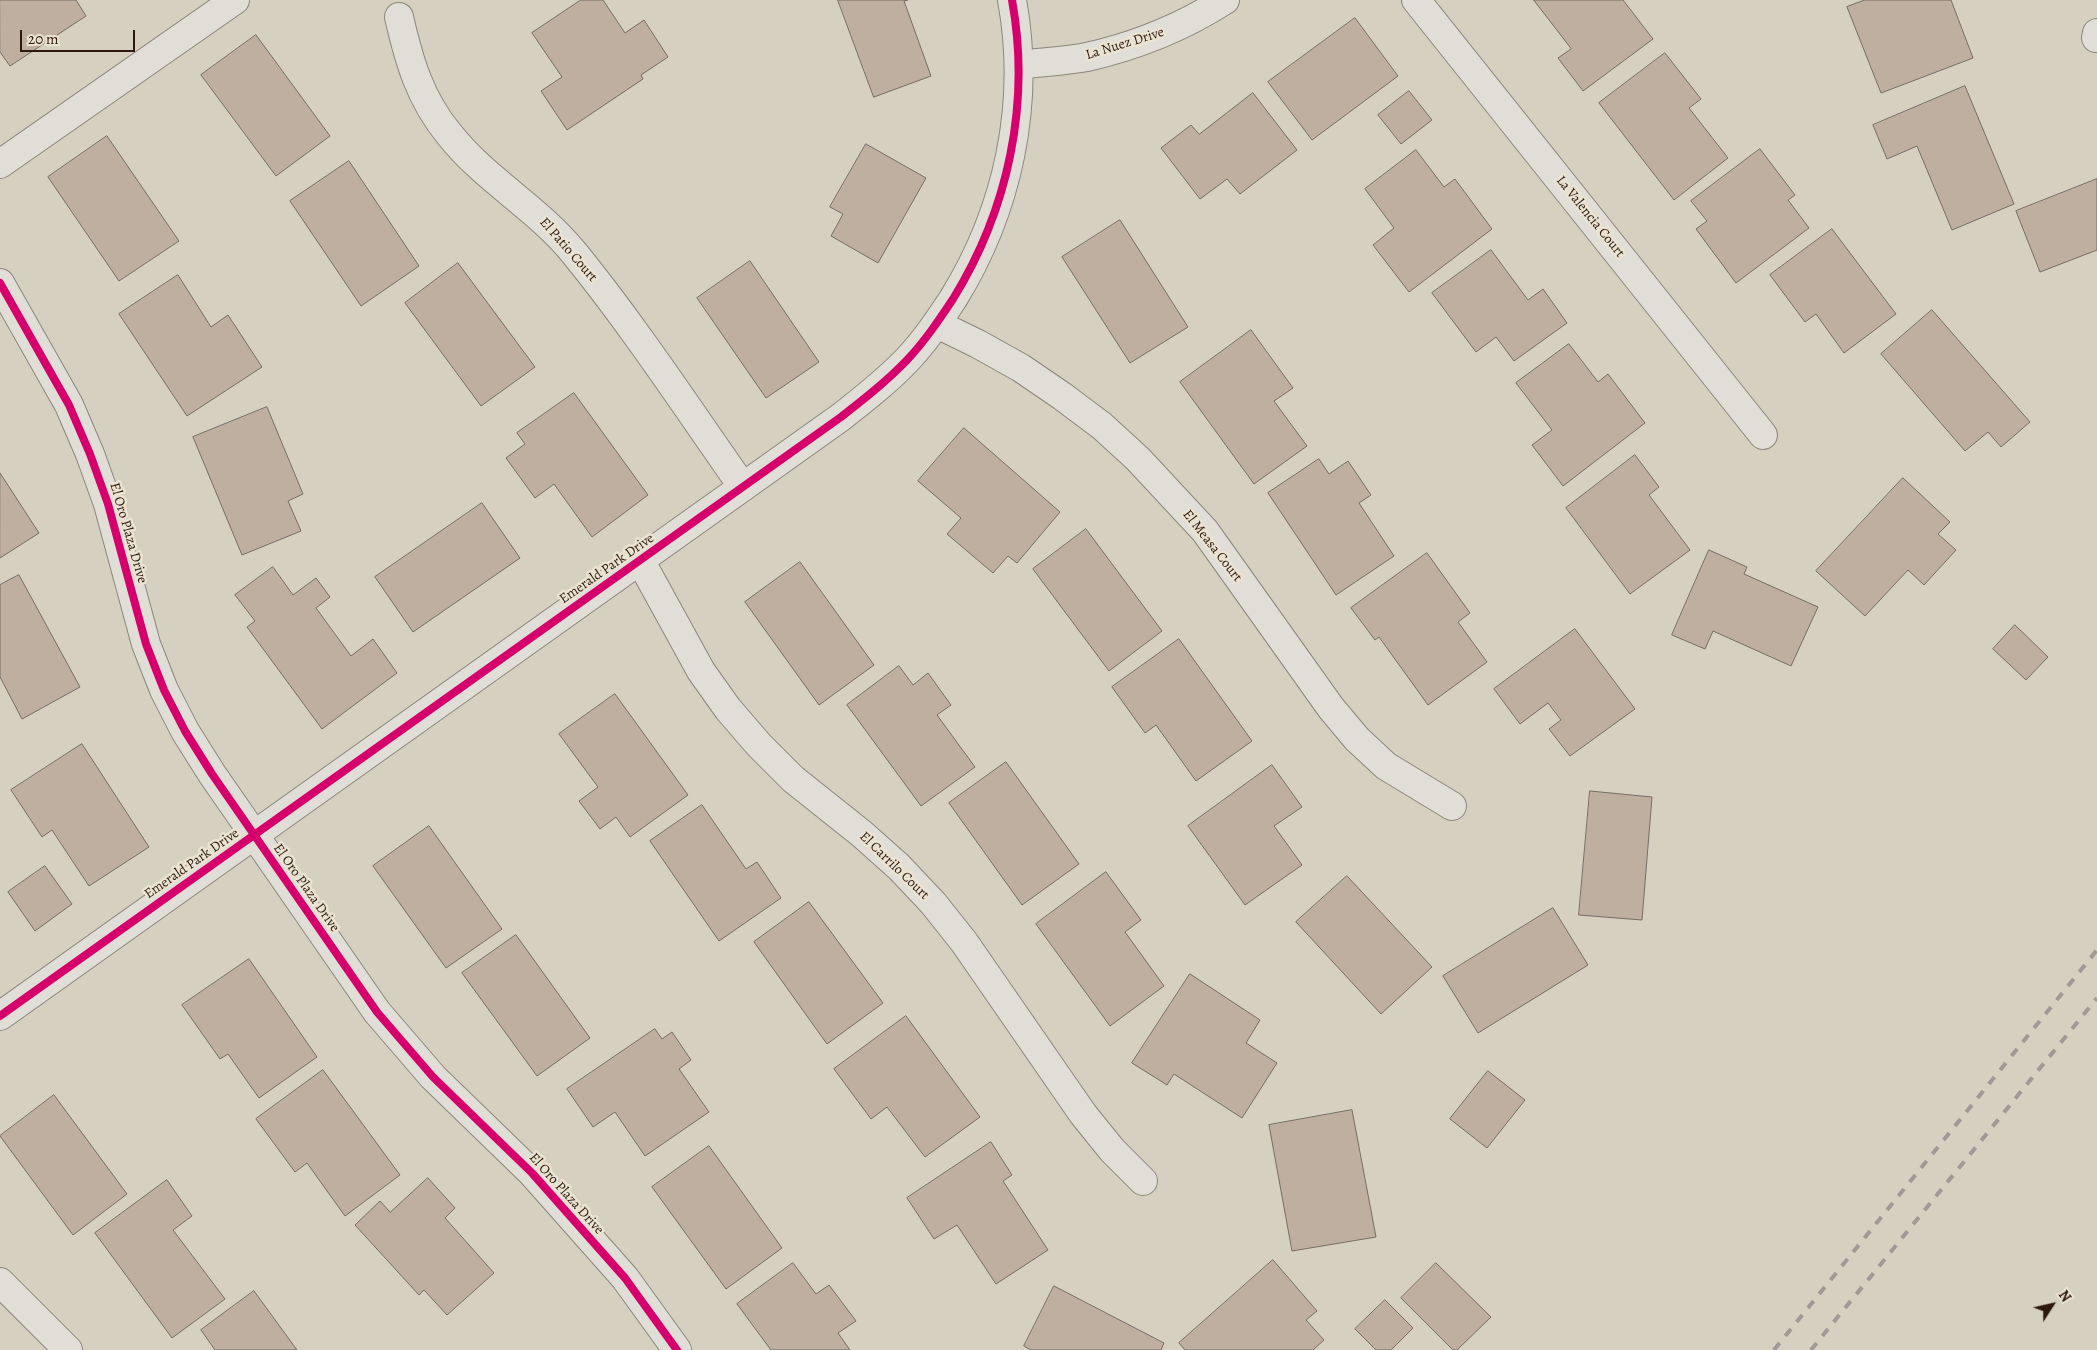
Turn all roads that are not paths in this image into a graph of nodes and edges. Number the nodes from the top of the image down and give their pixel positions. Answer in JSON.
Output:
{"nodes":[{"id":1,"x":235,"y":0,"type":"edge"},
{"id":2,"x":1012,"y":0,"type":"edge"},
{"id":3,"x":1225,"y":0,"type":"edge"},
{"id":4,"x":1416,"y":0,"type":"edge"},
{"id":5,"x":399,"y":17,"type":"dead end"},
{"id":6,"x":1019,"y":65,"type":"junction"},
{"id":7,"x":0,"y":164,"type":"edge"},
{"id":8,"x":0,"y":283,"type":"edge"},
{"id":9,"x":937,"y":324,"type":"junction"},
{"id":10,"x":1763,"y":435,"type":"dead end"},
{"id":11,"x":743,"y":487,"type":"junction"},
{"id":12,"x":640,"y":560,"type":"junction"},
{"id":13,"x":1452,"y":806,"type":"dead end"},
{"id":14,"x":254,"y":835,"type":"junction"},
{"id":15,"x":0,"y":1016,"type":"edge"},
{"id":16,"x":1143,"y":1181,"type":"dead end"},
{"id":17,"x":0,"y":1282,"type":"edge"},
{"id":18,"x":68,"y":1350,"type":"edge"},
{"id":19,"x":677,"y":1350,"type":"edge"}],
"edges":[{"from":1,"to":7,"type":"street"},
{"from":2,"to":6,"type":"street","name":"Emerald Park Drive"},
{"from":3,"to":6,"type":"street","name":"La Nuez Drive"},
{"from":4,"to":10,"type":"street","name":"La Valencia Court"},
{"from":5,"to":11,"type":"street","name":"El Patio Court"},
{"from":6,"to":9,"type":"street","name":"Emerald Park Drive"},
{"from":8,"to":14,"type":"street","name":"El Oro Plaza Drive"},
{"from":9,"to":11,"type":"street","name":"Emerald Park Drive"},
{"from":9,"to":13,"type":"street","name":"El Measa Court"},
{"from":11,"to":12,"type":"street","name":"Emerald Park Drive"},
{"from":12,"to":14,"type":"street","name":"Emerald Park Drive"},
{"from":12,"to":16,"type":"street","name":"El Carrilo Court"},
{"from":14,"to":15,"type":"street","name":"Emerald Park Drive"},
{"from":14,"to":19,"type":"street","name":"El Oro Plaza Drive"},
{"from":17,"to":18,"type":"street"}]}
